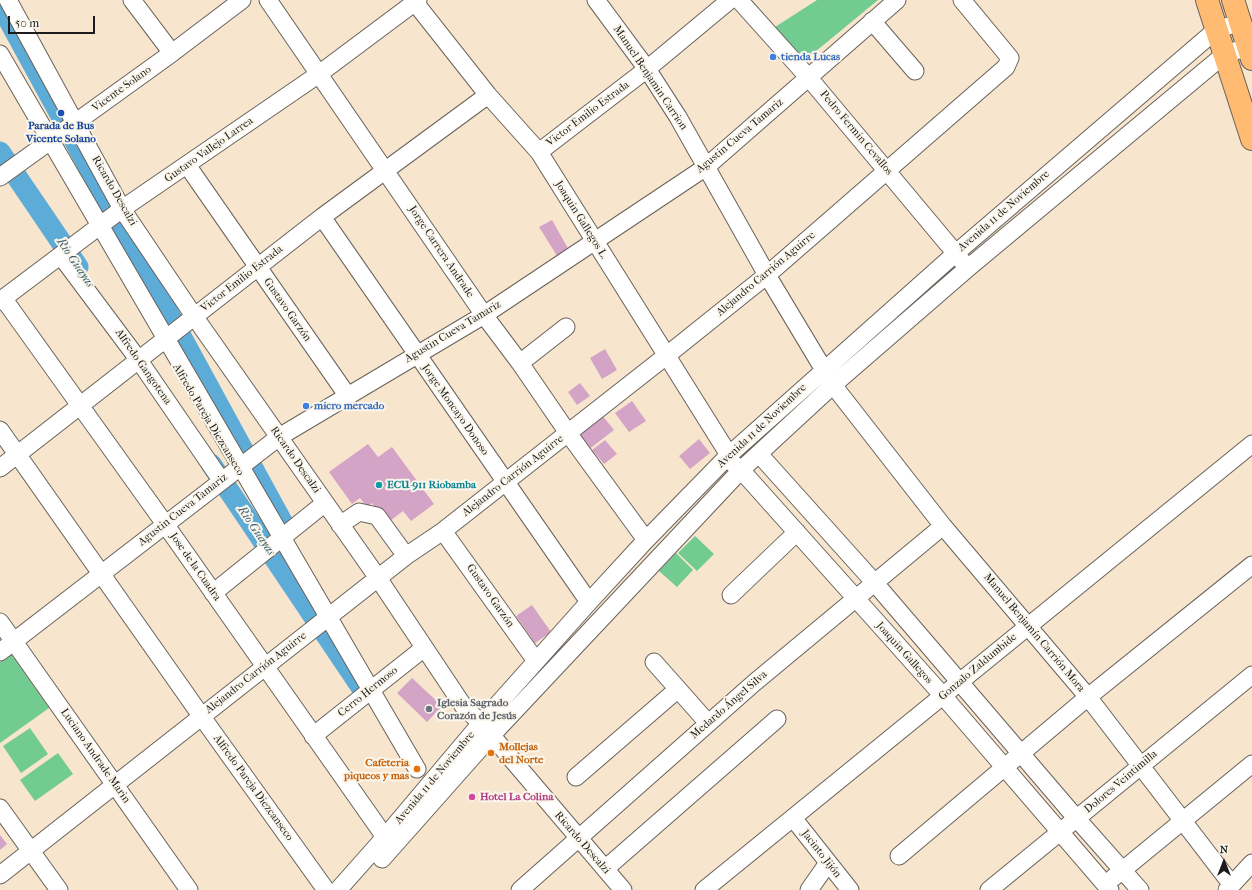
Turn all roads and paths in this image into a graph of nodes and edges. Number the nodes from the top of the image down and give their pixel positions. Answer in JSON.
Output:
{"nodes":[{"id":1,"x":132,"y":0,"type":"edge"},
{"id":2,"x":242,"y":0,"type":"edge"},
{"id":3,"x":268,"y":0,"type":"edge"},
{"id":4,"x":596,"y":0,"type":"edge"},
{"id":5,"x":730,"y":0,"type":"edge"},
{"id":6,"x":739,"y":0,"type":"edge"},
{"id":7,"x":897,"y":0,"type":"edge"},
{"id":8,"x":962,"y":0,"type":"edge"},
{"id":9,"x":1207,"y":0,"type":"edge"},
{"id":10,"x":1232,"y":0,"type":"edge"},
{"id":11,"x":415,"y":1,"type":"edge"},
{"id":12,"x":9,"y":4,"type":"edge"},
{"id":13,"x":872,"y":21,"type":"junction"},
{"id":14,"x":1241,"y":22,"type":"junction"},
{"id":15,"x":1216,"y":30,"type":"junction"},
{"id":16,"x":172,"y":53,"type":"junction"},
{"id":17,"x":1250,"y":53,"type":"edge"},
{"id":18,"x":0,"y":54,"type":"edge"},
{"id":19,"x":1225,"y":54,"type":"junction"},
{"id":20,"x":647,"y":69,"type":"junction"},
{"id":21,"x":914,"y":71,"type":"dead end"},
{"id":22,"x":0,"y":72,"type":"edge"},
{"id":23,"x":319,"y":74,"type":"junction"},
{"id":24,"x":809,"y":78,"type":"junction"},
{"id":25,"x":488,"y":95,"type":"junction"},
{"id":26,"x":75,"y":122,"type":"junction"},
{"id":27,"x":1252,"y":139,"type":"edge"},
{"id":28,"x":1085,"y":142,"type":"junction"},
{"id":29,"x":539,"y":152,"type":"junction"},
{"id":30,"x":1100,"y":159,"type":"junction"},
{"id":31,"x":187,"y":165,"type":"junction"},
{"id":32,"x":706,"y":167,"type":"junction"},
{"id":33,"x":888,"y":171,"type":"junction"},
{"id":34,"x":386,"y":172,"type":"junction"},
{"id":35,"x":0,"y":177,"type":"edge"},
{"id":36,"x":122,"y":209,"type":"junction"},
{"id":37,"x":322,"y":218,"type":"junction"},
{"id":38,"x":594,"y":243,"type":"junction"},
{"id":39,"x":956,"y":253,"type":"junction"},
{"id":40,"x":61,"y":256,"type":"junction"},
{"id":41,"x":258,"y":267,"type":"junction"},
{"id":42,"x":968,"y":268,"type":"junction"},
{"id":43,"x":766,"y":275,"type":"junction"},
{"id":44,"x":2,"y":300,"type":"edge"},
{"id":45,"x":484,"y":315,"type":"junction"},
{"id":46,"x":194,"y":316,"type":"junction"},
{"id":47,"x":566,"y":327,"type":"dead end"},
{"id":48,"x":417,"y":354,"type":"junction"},
{"id":49,"x":666,"y":356,"type":"junction"},
{"id":50,"x":138,"y":359,"type":"junction"},
{"id":51,"x":520,"y":363,"type":"junction"},
{"id":52,"x":824,"y":369,"type":"junction"},
{"id":53,"x":833,"y":385,"type":"junction"},
{"id":54,"x":347,"y":395,"type":"junction"},
{"id":55,"x":80,"y":405,"type":"junction"},
{"id":56,"x":0,"y":430,"type":"edge"},
{"id":57,"x":568,"y":433,"type":"junction"},
{"id":58,"x":278,"y":437,"type":"junction"},
{"id":59,"x":1252,"y":444,"type":"edge"},
{"id":60,"x":18,"y":454,"type":"junction"},
{"id":61,"x":759,"y":454,"type":"junction"},
{"id":62,"x":729,"y":455,"type":"junction"},
{"id":63,"x":0,"y":468,"type":"edge"},
{"id":64,"x":741,"y":470,"type":"junction"},
{"id":65,"x":221,"y":480,"type":"junction"},
{"id":66,"x":505,"y":482,"type":"junction"},
{"id":67,"x":325,"y":503,"type":"junction"},
{"id":68,"x":165,"y":524,"type":"junction"},
{"id":69,"x":340,"y":525,"type":"junction"},
{"id":70,"x":943,"y":526,"type":"junction"},
{"id":71,"x":443,"y":530,"type":"junction"},
{"id":72,"x":797,"y":532,"type":"junction"},
{"id":73,"x":646,"y":540,"type":"junction"},
{"id":74,"x":406,"y":556,"type":"junction"},
{"id":75,"x":1252,"y":566,"type":"edge"},
{"id":76,"x":101,"y":573,"type":"junction"},
{"id":77,"x":378,"y":578,"type":"junction"},
{"id":78,"x":874,"y":582,"type":"junction"},
{"id":79,"x":213,"y":594,"type":"junction"},
{"id":80,"x":732,"y":595,"type":"dead end"},
{"id":81,"x":855,"y":599,"type":"junction"},
{"id":82,"x":590,"y":602,"type":"junction"},
{"id":83,"x":0,"y":622,"type":"edge"},
{"id":84,"x":1028,"y":625,"type":"junction"},
{"id":85,"x":14,"y":641,"type":"junction"},
{"id":86,"x":424,"y":648,"type":"junction"},
{"id":87,"x":0,"y":652,"type":"edge"},
{"id":88,"x":536,"y":662,"type":"junction"},
{"id":89,"x":654,"y":662,"type":"dead end"},
{"id":90,"x":265,"y":666,"type":"junction"},
{"id":91,"x":1252,"y":675,"type":"edge"},
{"id":92,"x":960,"y":683,"type":"junction"},
{"id":93,"x":678,"y":689,"type":"junction"},
{"id":94,"x":944,"y":697,"type":"junction"},
{"id":95,"x":1088,"y":697,"type":"junction"},
{"id":96,"x":202,"y":717,"type":"junction"},
{"id":97,"x":777,"y":719,"type":"dead end"},
{"id":98,"x":708,"y":723,"type":"junction"},
{"id":99,"x":486,"y":729,"type":"junction"},
{"id":100,"x":313,"y":736,"type":"junction"},
{"id":101,"x":1021,"y":753,"type":"junction"},
{"id":102,"x":1252,"y":764,"type":"edge"},
{"id":103,"x":1141,"y":765,"type":"junction"},
{"id":104,"x":1005,"y":767,"type":"junction"},
{"id":105,"x":576,"y":778,"type":"dead end"},
{"id":106,"x":115,"y":783,"type":"junction"},
{"id":107,"x":0,"y":808,"type":"edge"},
{"id":108,"x":793,"y":818,"type":"junction"},
{"id":109,"x":1076,"y":819,"type":"junction"},
{"id":110,"x":1183,"y":820,"type":"junction"},
{"id":111,"x":1060,"y":833,"type":"junction"},
{"id":112,"x":385,"y":837,"type":"junction"},
{"id":113,"x":579,"y":839,"type":"junction"},
{"id":114,"x":32,"y":850,"type":"junction"},
{"id":115,"x":898,"y":856,"type":"dead end"},
{"id":116,"x":828,"y":863,"type":"junction"},
{"id":117,"x":1252,"y":863,"type":"edge"},
{"id":118,"x":604,"y":869,"type":"junction"},
{"id":119,"x":1122,"y":871,"type":"junction"},
{"id":120,"x":0,"y":875,"type":"edge"},
{"id":121,"x":1229,"y":887,"type":"edge"},
{"id":122,"x":1105,"y":888,"type":"edge"},
{"id":123,"x":59,"y":890,"type":"edge"},
{"id":124,"x":189,"y":890,"type":"edge"},
{"id":125,"x":326,"y":890,"type":"edge"},
{"id":126,"x":338,"y":890,"type":"edge"},
{"id":127,"x":354,"y":890,"type":"edge"},
{"id":128,"x":520,"y":890,"type":"edge"},
{"id":129,"x":623,"y":890,"type":"edge"},
{"id":130,"x":704,"y":890,"type":"edge"},
{"id":131,"x":809,"y":890,"type":"edge"},
{"id":132,"x":850,"y":890,"type":"edge"},
{"id":133,"x":989,"y":890,"type":"edge"},
{"id":134,"x":1140,"y":890,"type":"edge"}],
"edges":[{"from":1,"to":16,"type":"street"},
{"from":2,"to":16,"type":"street","name":"Vicente Solano"},
{"from":3,"to":23,"type":"street","name":"Jorge Carrera Andrade"},
{"from":4,"to":20,"type":"street","name":"Manuel Benjamin Carrion"},
{"from":5,"to":20,"type":"street","name":"Victor Emilio Estrada"},
{"from":6,"to":24,"type":"street","name":"Pedro Fermin Cevallos"},
{"from":7,"to":13,"type":"street","name":"Agustin Cueva Tamariz"},
{"from":8,"to":33,"type":"street","name":"Alejandro Carrión Aguirre"},
{"from":9,"to":15,"type":"main road"},
{"from":10,"to":14,"type":"main road"},
{"from":11,"to":23,"type":"street","name":"Gustavo Vallejo Larrea"},
{"from":11,"to":25,"type":"street","name":"Joaquin Gallegos L."},
{"from":12,"to":26,"type":"street","name":"Ricardo Descalzi"},
{"from":13,"to":21,"type":"street"},
{"from":13,"to":24,"type":"street","name":"Agustin Cueva Tamariz"},
{"from":14,"to":15,"type":"street","name":"Avenida 11 de Noviembre"},
{"from":14,"to":17,"type":"main road"},
{"from":15,"to":19,"type":"main road"},
{"from":15,"to":28,"type":"street","name":"Avenida 11 de Noviembre"},
{"from":16,"to":26,"type":"street","name":"Vicente Solano"},
{"from":17,"to":19,"type":"street","name":"Avenida 11 de Noviembre"},
{"from":18,"to":22,"type":"street","name":"Alfredo Pareja Diezcanseco"},
{"from":19,"to":27,"type":"main road"},
{"from":19,"to":30,"type":"street","name":"Avenida 11 de Noviembre"},
{"from":20,"to":29,"type":"street","name":"Victor Emilio Estrada"},
{"from":20,"to":32,"type":"street","name":"Manuel Benjamin Carrion"},
{"from":23,"to":31,"type":"street","name":"Gustavo Vallejo Larrea"},
{"from":23,"to":34,"type":"street","name":"Jorge Carrera Andrade"},
{"from":24,"to":32,"type":"street","name":"Agustin Cueva Tamariz"},
{"from":24,"to":33,"type":"street","name":"Pedro Fermin Cevallos"},
{"from":25,"to":29,"type":"street","name":"Joaquin Gallegos L."},
{"from":25,"to":34,"type":"street","name":"Victor Emilio Estrada"},
{"from":26,"to":35,"type":"street","name":"Vicente Solano"},
{"from":26,"to":36,"type":"street","name":"Ricardo Descalzi"},
{"from":28,"to":30,"type":"street"},
{"from":28,"to":39,"type":"street","name":"Avenida 11 de Noviembre"},
{"from":29,"to":38,"type":"street","name":"Joaquin Gallegos L."},
{"from":30,"to":42,"type":"street","name":"Avenida 11 de Noviembre"},
{"from":31,"to":36,"type":"street","name":"Gustavo Vallejo Larrea"},
{"from":31,"to":41,"type":"street","name":"Gustavo Garzón"},
{"from":32,"to":38,"type":"street","name":"Agustin Cueva Tamariz"},
{"from":32,"to":43,"type":"street","name":"Manuel Benjamin Carrion"},
{"from":33,"to":39,"type":"street","name":"Pedro Fermin Cevallos"},
{"from":33,"to":43,"type":"street","name":"Alejandro Carrión Aguirre"},
{"from":34,"to":37,"type":"street","name":"Victor Emilio Estrada"},
{"from":34,"to":45,"type":"street","name":"Jorge Carrera Andrade"},
{"from":36,"to":40,"type":"street","name":"Gustavo Vallejo Larrea"},
{"from":36,"to":46,"type":"street","name":"Ricardo Descalzi"},
{"from":37,"to":41,"type":"street","name":"Victor Emilio Estrada"},
{"from":37,"to":48,"type":"street","name":"Jorge Moncayo Donoso"},
{"from":38,"to":45,"type":"street","name":"Agustin Cueva Tamariz"},
{"from":38,"to":49,"type":"street","name":"Joaquin Gallegos L."},
{"from":39,"to":42,"type":"street","name":"Pedro Fermin Cevallos"},
{"from":39,"to":52,"type":"street","name":"Avenida 11 de Noviembre"},
{"from":40,"to":44,"type":"street","name":"Gustavo Vallejo Larrea"},
{"from":40,"to":50,"type":"street","name":"Alfredo Gangotena"},
{"from":41,"to":46,"type":"street","name":"Victor Emilio Estrada"},
{"from":41,"to":54,"type":"street","name":"Gustavo Garzón"},
{"from":42,"to":53,"type":"street","name":"Avenida 11 de Noviembre"},
{"from":43,"to":49,"type":"street","name":"Alejandro Carrión Aguirre"},
{"from":43,"to":52,"type":"street","name":"Manuel Benjamin Carrion"},
{"from":44,"to":55,"type":"street","name":"Jose de la Cuadra"},
{"from":45,"to":48,"type":"street","name":"Agustin Cueva Tamariz"},
{"from":45,"to":51,"type":"street","name":"Jorge Carrera Andrade"},
{"from":46,"to":50,"type":"street","name":"Victor Emilio Estrada"},
{"from":46,"to":58,"type":"street","name":"Ricardo Descalzi"},
{"from":47,"to":51,"type":"street"},
{"from":48,"to":54,"type":"street","name":"Agustin Cueva Tamariz"},
{"from":48,"to":66,"type":"street","name":"Jorge Moncayo Donoso"},
{"from":49,"to":57,"type":"street","name":"Alejandro Carrión Aguirre"},
{"from":49,"to":62,"type":"street","name":"Joaquin Gallegos L."},
{"from":50,"to":55,"type":"street","name":"Victor Emilio Estrada"},
{"from":50,"to":65,"type":"street","name":"Alfredo Gangotena"},
{"from":51,"to":57,"type":"street","name":"Jorge Carrera Andrade"},
{"from":52,"to":53,"type":"street","name":"Manuel Benjamin Carrion"},
{"from":52,"to":62,"type":"street","name":"Avenida 11 de Noviembre"},
{"from":53,"to":61,"type":"street","name":"Avenida 11 de Noviembre"},
{"from":53,"to":70,"type":"street","name":"Manuel Benjamín Carrión Mora"},
{"from":54,"to":58,"type":"street","name":"Agustin Cueva Tamariz"},
{"from":55,"to":60,"type":"street","name":"Victor Emilio Estrada"},
{"from":55,"to":68,"type":"street","name":"Jose de la Cuadra"},
{"from":56,"to":60,"type":"street","name":"Alfredo Pareja Diezcanseco"},
{"from":57,"to":66,"type":"street","name":"Alejandro Carrión Aguirre"},
{"from":57,"to":73,"type":"street","name":"Jorge Carrera Andrade"},
{"from":58,"to":65,"type":"street","name":"Agustin Cueva Tamariz"},
{"from":58,"to":67,"type":"street","name":"Ricardo Descalzi"},
{"from":59,"to":84,"type":"street","name":"Gonzalo Zaldumbide"},
{"from":60,"to":63,"type":"street","name":"Victor Emilio Estrada"},
{"from":60,"to":76,"type":"street","name":"Alfredo Pareja Diezcanseco"},
{"from":61,"to":64,"type":"street","name":"Avenida 11 de Noviembre"},
{"from":61,"to":78,"type":"street"},
{"from":62,"to":64,"type":"street","name":"Joaquin Gallegos"},
{"from":62,"to":73,"type":"street","name":"Avenida 11 de Noviembre"},
{"from":64,"to":72,"type":"street","name":"Joaquin Gallegos"},
{"from":64,"to":99,"type":"street","name":"Avenida 11 de Noviembre"},
{"from":65,"to":68,"type":"street","name":"Agustin Cueva Tamariz"},
{"from":66,"to":71,"type":"street","name":"Alejandro Carrión Aguirre"},
{"from":66,"to":82,"type":"street","name":"Jorge Moncayo Donoso"},
{"from":67,"to":69,"type":"street","name":"Ricardo Descalzi"},
{"from":67,"to":79,"type":"street"},
{"from":68,"to":76,"type":"street","name":"Agustin Cueva Tamariz"},
{"from":68,"to":79,"type":"street","name":"Jose de la Cuadra"},
{"from":69,"to":74,"type":"street"},
{"from":69,"to":77,"type":"street","name":"Ricardo Descalzi"},
{"from":70,"to":78,"type":"street","name":"Medardo Ángel Silva"},
{"from":70,"to":84,"type":"street","name":"Manuel Benjamín Carrión Mora"},
{"from":71,"to":74,"type":"street","name":"Alejandro Carrión Aguirre"},
{"from":71,"to":88,"type":"street","name":"Gustavo Garzón"},
{"from":72,"to":80,"type":"street"},
{"from":72,"to":81,"type":"street","name":"Joaquin Gallegos"},
{"from":73,"to":82,"type":"street","name":"Avenida 11 de Noviembre"},
{"from":74,"to":77,"type":"street","name":"Alejandro Carrión Aguirre"},
{"from":75,"to":95,"type":"street"},
{"from":76,"to":85,"type":"street","name":"Agustin Cueva Tamariz"},
{"from":76,"to":96,"type":"street","name":"Alfredo Pareja Diezcanseco"},
{"from":77,"to":86,"type":"street","name":"Ricardo Descalzi"},
{"from":77,"to":90,"type":"street","name":"Alejandro Carrión Aguirre"},
{"from":78,"to":81,"type":"street","name":"Medardo Ángel Silva"},
{"from":78,"to":92,"type":"street"},
{"from":79,"to":90,"type":"street","name":"Jose de la Cuadra"},
{"from":81,"to":94,"type":"street","name":"Joaquin Gallegos"},
{"from":81,"to":98,"type":"street","name":"Medardo Ángel Silva"},
{"from":82,"to":88,"type":"street","name":"Avenida 11 de Noviembre"},
{"from":83,"to":85,"type":"street","name":"Luciano Andrade Marin"},
{"from":84,"to":92,"type":"street","name":"Gonzalo Zaldumbide"},
{"from":84,"to":95,"type":"street","name":"Manuel Benjamín Carrión Mora"},
{"from":85,"to":87,"type":"street","name":"Agustin Cueva Tamariz"},
{"from":85,"to":106,"type":"street","name":"Luciano Andrade Marin"},
{"from":86,"to":99,"type":"street","name":"Ricardo Descalzi"},
{"from":86,"to":100,"type":"street","name":"Cerro Hermoso"},
{"from":88,"to":99,"type":"street","name":"Avenida 11 de Noviembre"},
{"from":89,"to":93,"type":"street"},
{"from":90,"to":96,"type":"street","name":"Alejandro Carrión Aguirre"},
{"from":90,"to":100,"type":"street","name":"Jose de la Cuadra"},
{"from":91,"to":103,"type":"street","name":"Dolores Veintimilla"},
{"from":92,"to":94,"type":"street","name":"Gonzalo Zaldumbide"},
{"from":92,"to":101,"type":"street"},
{"from":93,"to":98,"type":"street"},
{"from":93,"to":105,"type":"street"},
{"from":94,"to":104,"type":"street","name":"Joaquin Gallegos"},
{"from":94,"to":108,"type":"street","name":"Gonzalo Zaldumbide"},
{"from":95,"to":101,"type":"street"},
{"from":95,"to":103,"type":"street","name":"Manuel Benjamín Carrión Mora"},
{"from":96,"to":106,"type":"street","name":"Alejandro Carrión Aguirre"},
{"from":96,"to":125,"type":"street","name":"Alfredo Pareja Diezcanseco"},
{"from":97,"to":118,"type":"street"},
{"from":98,"to":113,"type":"street","name":"Medardo Ángel Silva"},
{"from":99,"to":112,"type":"street","name":"Avenida 11 de Noviembre"},
{"from":99,"to":113,"type":"street","name":"Ricardo Descalzi"},
{"from":99,"to":127,"type":"street","name":"Avenida 11 de Noviembre"},
{"from":100,"to":112,"type":"street","name":"Jose de la Cuadra"},
{"from":101,"to":104,"type":"street"},
{"from":101,"to":109,"type":"street"},
{"from":102,"to":110,"type":"street"},
{"from":103,"to":109,"type":"street","name":"Dolores Veintimilla"},
{"from":103,"to":110,"type":"street","name":"Manuel Benjamín Carrión Mora"},
{"from":104,"to":111,"type":"street","name":"Joaquin Gallegos"},
{"from":104,"to":115,"type":"street"},
{"from":106,"to":114,"type":"street","name":"Alejandro Carrión Aguirre"},
{"from":106,"to":124,"type":"street","name":"Luciano Andrade Marin"},
{"from":107,"to":114,"type":"street"},
{"from":108,"to":116,"type":"street","name":"Jacinto Jijón"},
{"from":108,"to":130,"type":"street","name":"Gonzalo Zaldumbide"},
{"from":109,"to":111,"type":"street","name":"Dolores Veintimilla"},
{"from":109,"to":119,"type":"street"},
{"from":110,"to":119,"type":"street"},
{"from":110,"to":121,"type":"street","name":"Manuel Benjamín Carrión Mora"},
{"from":111,"to":122,"type":"street","name":"Joaquin Gallegos"},
{"from":111,"to":133,"type":"street","name":"Dolores Veintimilla"},
{"from":112,"to":126,"type":"street","name":"Avenida 11 de Noviembre"},
{"from":113,"to":118,"type":"street","name":"Ricardo Descalzi"},
{"from":113,"to":128,"type":"street","name":"Medardo Ángel Silva"},
{"from":114,"to":120,"type":"street","name":"Alejandro Carrión Aguirre"},
{"from":114,"to":123,"type":"street"},
{"from":116,"to":131,"type":"street"},
{"from":116,"to":132,"type":"street","name":"Jacinto Jijón"},
{"from":117,"to":121,"type":"street"},
{"from":118,"to":129,"type":"street","name":"Ricardo Descalzi"},
{"from":119,"to":122,"type":"street"},
{"from":119,"to":134,"type":"street"}]}
